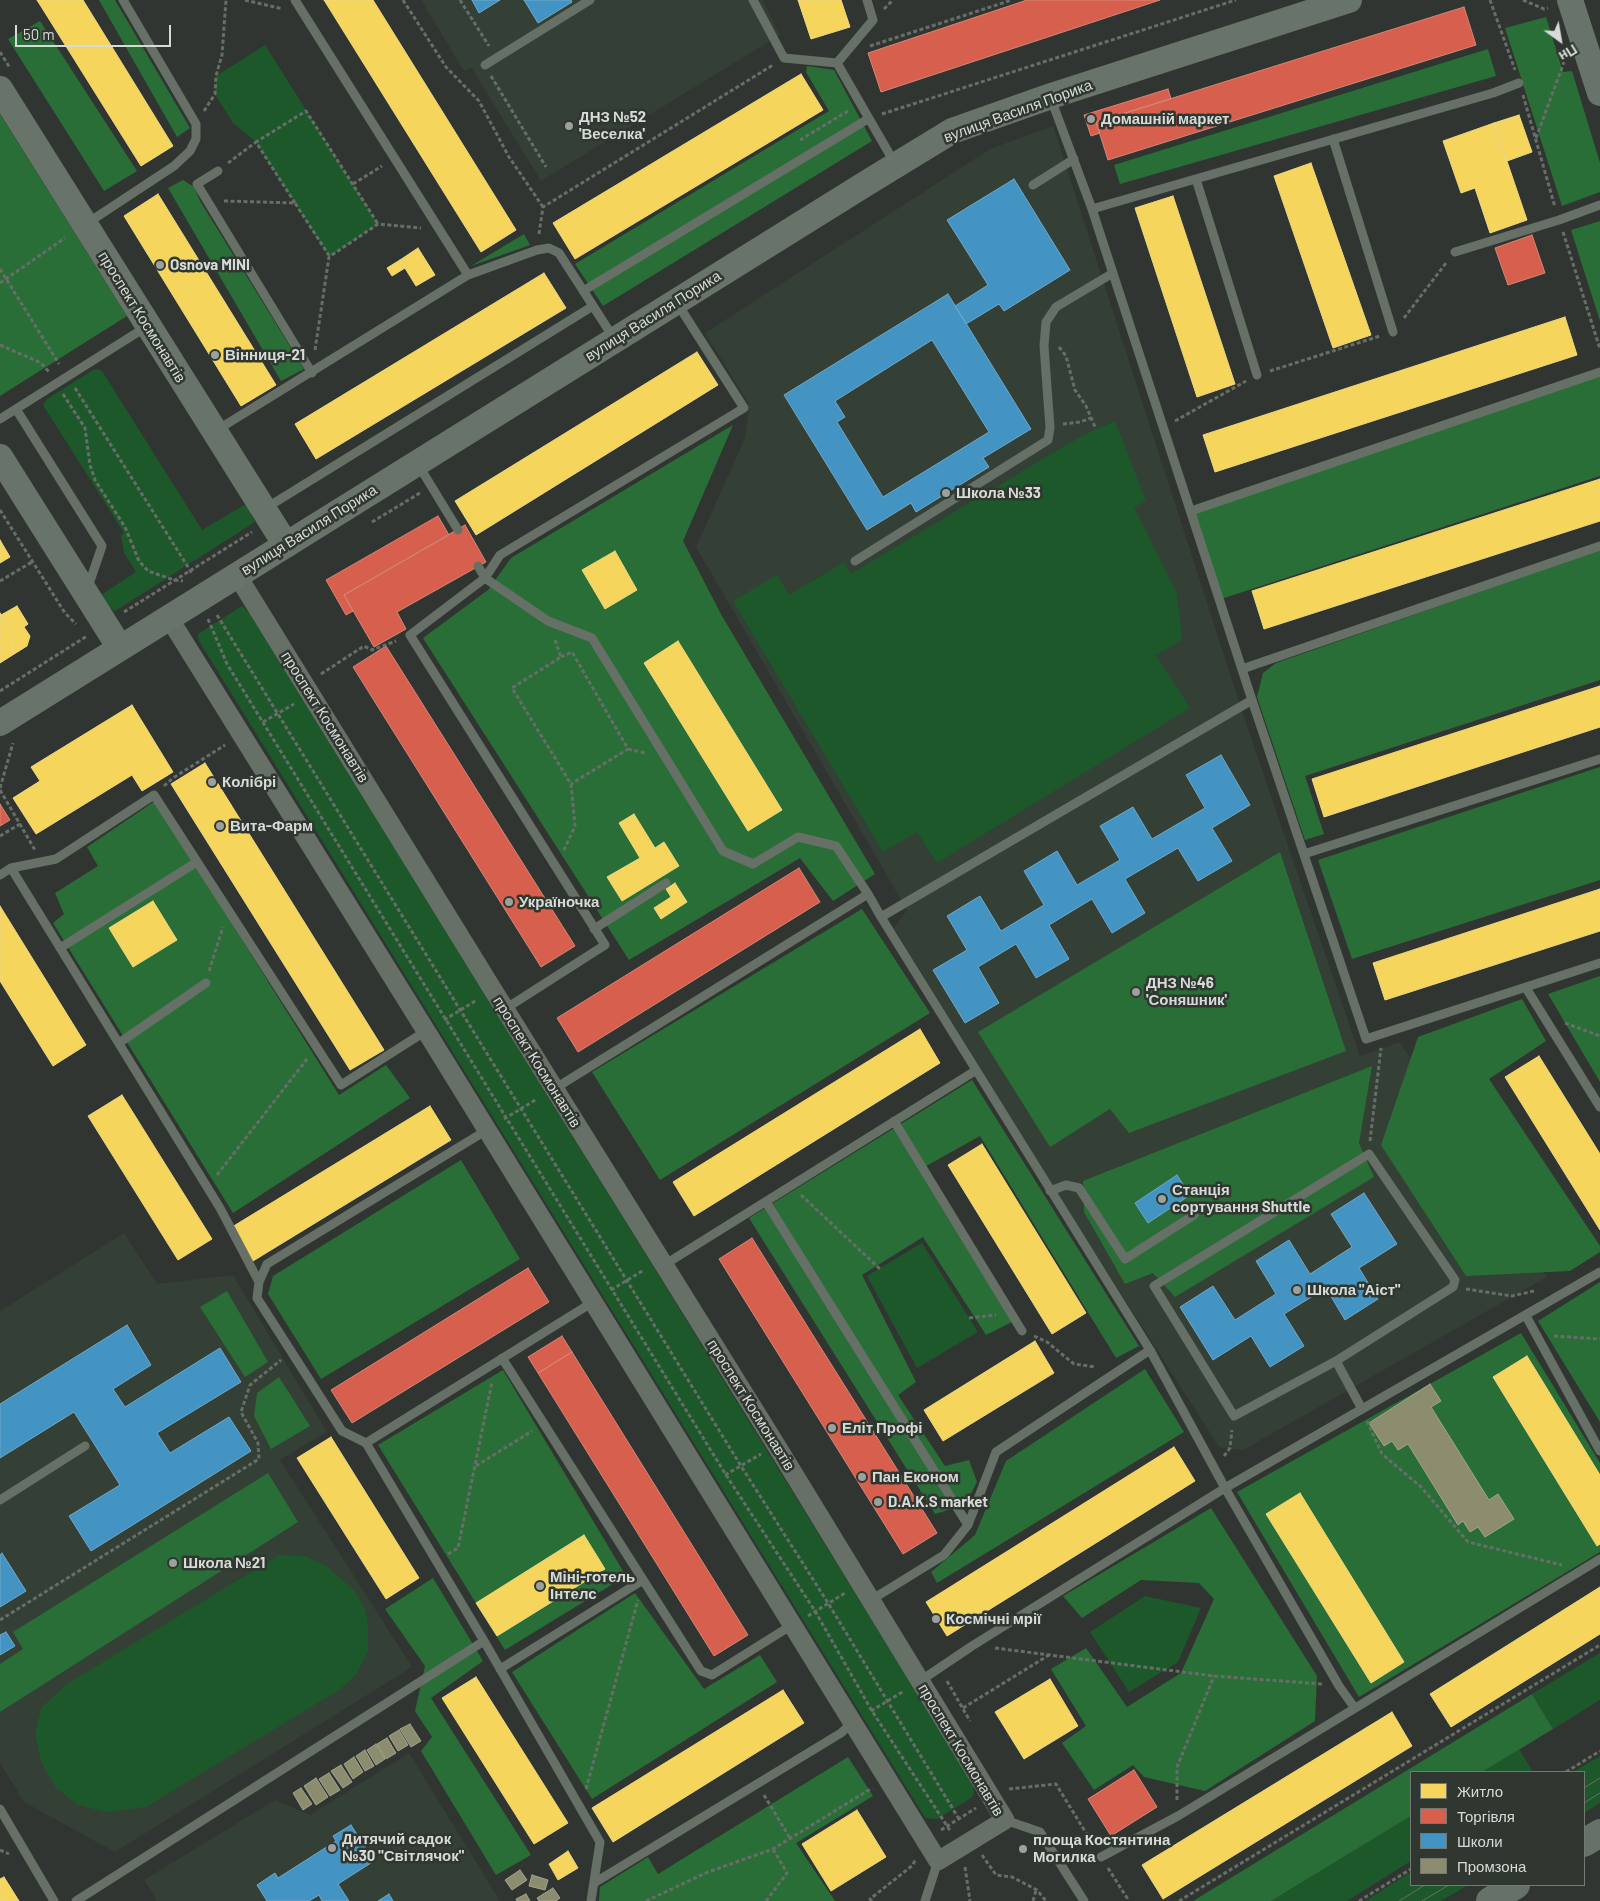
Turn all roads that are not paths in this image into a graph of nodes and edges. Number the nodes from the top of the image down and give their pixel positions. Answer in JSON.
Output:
{"nodes":[{"id":1,"x":123,"y":0,"type":"edge"},
{"id":2,"x":295,"y":0,"type":"edge"},
{"id":3,"x":590,"y":0,"type":"edge"},
{"id":4,"x":753,"y":0,"type":"edge"},
{"id":5,"x":867,"y":0,"type":"edge"},
{"id":6,"x":1349,"y":0,"type":"edge"},
{"id":7,"x":1314,"y":5,"type":"edge"},
{"id":8,"x":1562,"y":7,"type":"edge"},
{"id":9,"x":837,"y":63,"type":"junction"},
{"id":10,"x":485,"y":65,"type":"road end"},
{"id":11,"x":1519,"y":83,"type":"road end"},
{"id":12,"x":0,"y":89,"type":"edge"},
{"id":13,"x":1600,"y":93,"type":"edge"},
{"id":14,"x":1051,"y":96,"type":"junction"},
{"id":15,"x":868,"y":119,"type":"junction"},
{"id":16,"x":1333,"y":139,"type":"junction"},
{"id":17,"x":1074,"y":159,"type":"junction"},
{"id":18,"x":895,"y":165,"type":"junction"},
{"id":19,"x":218,"y":171,"type":"road end"},
{"id":20,"x":1196,"y":179,"type":"junction"},
{"id":21,"x":1033,"y":185,"type":"dead end"},
{"id":22,"x":1600,"y":205,"type":"edge"},
{"id":23,"x":1092,"y":209,"type":"junction"},
{"id":24,"x":84,"y":225,"type":"junction"},
{"id":25,"x":1455,"y":252,"type":"road end"},
{"id":26,"x":1113,"y":273,"type":"junction"},
{"id":27,"x":468,"y":275,"type":"junction"},
{"id":28,"x":583,"y":291,"type":"junction"},
{"id":29,"x":676,"y":301,"type":"junction"},
{"id":30,"x":593,"y":306,"type":"junction"},
{"id":31,"x":148,"y":326,"type":"junction"},
{"id":32,"x":1393,"y":332,"type":"road end"},
{"id":33,"x":614,"y":340,"type":"junction"},
{"id":34,"x":1600,"y":372,"type":"edge"},
{"id":35,"x":312,"y":373,"type":"junction"},
{"id":36,"x":1257,"y":375,"type":"road end"},
{"id":37,"x":16,"y":409,"type":"junction"},
{"id":38,"x":0,"y":419,"type":"edge"},
{"id":39,"x":215,"y":432,"type":"junction"},
{"id":40,"x":0,"y":457,"type":"edge"},
{"id":41,"x":417,"y":463,"type":"junction"},
{"id":42,"x":264,"y":510,"type":"junction"},
{"id":43,"x":1191,"y":511,"type":"junction"},
{"id":44,"x":458,"y":530,"type":"dead end"},
{"id":45,"x":286,"y":544,"type":"junction"},
{"id":46,"x":1600,"y":546,"type":"edge"},
{"id":47,"x":855,"y":561,"type":"dead end"},
{"id":48,"x":478,"y":566,"type":"dead end"},
{"id":49,"x":237,"y":575,"type":"junction"},
{"id":50,"x":484,"y":578,"type":"junction"},
{"id":51,"x":85,"y":594,"type":"junction"},
{"id":52,"x":169,"y":618,"type":"junction"},
{"id":53,"x":120,"y":648,"type":"junction"},
{"id":54,"x":1242,"y":669,"type":"junction"},
{"id":55,"x":1252,"y":700,"type":"junction"},
{"id":56,"x":7,"y":732,"type":"edge"},
{"id":57,"x":1600,"y":759,"type":"edge"},
{"id":58,"x":1304,"y":854,"type":"junction"},
{"id":59,"x":197,"y":862,"type":"junction"},
{"id":60,"x":11,"y":868,"type":"junction"},
{"id":61,"x":0,"y":875,"type":"edge"},
{"id":62,"x":666,"y":883,"type":"dead end"},
{"id":63,"x":868,"y":894,"type":"junction"},
{"id":64,"x":881,"y":917,"type":"junction"},
{"id":65,"x":594,"y":929,"type":"junction"},
{"id":66,"x":60,"y":948,"type":"junction"},
{"id":67,"x":1600,"y":963,"type":"edge"},
{"id":68,"x":206,"y":983,"type":"road end"},
{"id":69,"x":1526,"y":988,"type":"junction"},
{"id":70,"x":504,"y":1009,"type":"junction"},
{"id":71,"x":426,"y":1031,"type":"junction"},
{"id":72,"x":119,"y":1043,"type":"junction"},
{"id":73,"x":975,"y":1071,"type":"junction"},
{"id":74,"x":554,"y":1088,"type":"junction"},
{"id":75,"x":1600,"y":1107,"type":"edge"},
{"id":76,"x":894,"y":1121,"type":"junction"},
{"id":77,"x":487,"y":1130,"type":"junction"},
{"id":78,"x":1050,"y":1191,"type":"junction"},
{"id":79,"x":766,"y":1202,"type":"junction"},
{"id":80,"x":1194,"y":1215,"type":"dead end"},
{"id":81,"x":662,"y":1262,"type":"junction"},
{"id":82,"x":1600,"y":1272,"type":"edge"},
{"id":83,"x":259,"y":1282,"type":"junction"},
{"id":84,"x":592,"y":1302,"type":"junction"},
{"id":85,"x":1526,"y":1316,"type":"junction"},
{"id":86,"x":1022,"y":1331,"type":"road end"},
{"id":87,"x":1150,"y":1350,"type":"junction"},
{"id":88,"x":502,"y":1358,"type":"junction"},
{"id":89,"x":1336,"y":1360,"type":"junction"},
{"id":90,"x":1362,"y":1409,"type":"junction"},
{"id":91,"x":366,"y":1443,"type":"junction"},
{"id":92,"x":85,"y":1446,"type":"dead end"},
{"id":93,"x":1600,"y":1451,"type":"edge"},
{"id":94,"x":1225,"y":1488,"type":"junction"},
{"id":95,"x":0,"y":1500,"type":"edge"},
{"id":96,"x":968,"y":1525,"type":"junction"},
{"id":97,"x":1600,"y":1559,"type":"edge"},
{"id":98,"x":643,"y":1580,"type":"junction"},
{"id":99,"x":870,"y":1600,"type":"junction"},
{"id":100,"x":792,"y":1626,"type":"junction"},
{"id":101,"x":484,"y":1641,"type":"junction"},
{"id":102,"x":500,"y":1669,"type":"junction"},
{"id":103,"x":920,"y":1681,"type":"junction"},
{"id":104,"x":1354,"y":1708,"type":"junction"},
{"id":105,"x":853,"y":1722,"type":"junction"},
{"id":106,"x":0,"y":1809,"type":"edge"},
{"id":107,"x":1005,"y":1820,"type":"junction"},
{"id":108,"x":1600,"y":1833,"type":"edge"},
{"id":109,"x":1585,"y":1842,"type":"edge"},
{"id":110,"x":1101,"y":1856,"type":"road end"},
{"id":111,"x":938,"y":1862,"type":"junction"},
{"id":112,"x":594,"y":1883,"type":"junction"},
{"id":113,"x":1514,"y":1886,"type":"edge"},
{"id":114,"x":54,"y":1901,"type":"edge"},
{"id":115,"x":76,"y":1901,"type":"edge"},
{"id":116,"x":591,"y":1901,"type":"edge"},
{"id":117,"x":925,"y":1901,"type":"edge"},
{"id":118,"x":1084,"y":1901,"type":"edge"},
{"id":119,"x":1490,"y":1901,"type":"edge"}],
"edges":[{"from":1,"to":24,"type":"lane"},
{"from":2,"to":27,"type":"lane"},
{"from":3,"to":10,"type":"lane"},
{"from":4,"to":9,"type":"lane"},
{"from":5,"to":9,"type":"lane"},
{"from":6,"to":7,"type":"street","name":"вулиця Василя Порика"},
{"from":7,"to":14,"type":"street","name":"вулиця Василя Порика"},
{"from":8,"to":13,"type":"street"},
{"from":9,"to":15,"type":"lane"},
{"from":11,"to":16,"type":"lane"},
{"from":12,"to":24,"type":"street","name":"проспект Космонавтів"},
{"from":14,"to":17,"type":"lane"},
{"from":14,"to":18,"type":"street","name":"вулиця Василя Порика"},
{"from":15,"to":18,"type":"lane"},
{"from":15,"to":28,"type":"lane"},
{"from":16,"to":20,"type":"lane"},
{"from":16,"to":32,"type":"lane"},
{"from":17,"to":21,"type":"lane"},
{"from":17,"to":23,"type":"lane"},
{"from":18,"to":29,"type":"street","name":"вулиця Василя Порика"},
{"from":19,"to":35,"type":"lane"},
{"from":20,"to":23,"type":"lane"},
{"from":20,"to":36,"type":"lane"},
{"from":22,"to":25,"type":"lane"},
{"from":23,"to":26,"type":"lane"},
{"from":24,"to":31,"type":"street","name":"проспект Космонавтів"},
{"from":26,"to":43,"type":"lane"},
{"from":26,"to":47,"type":"lane"},
{"from":27,"to":28,"type":"lane"},
{"from":27,"to":35,"type":"lane"},
{"from":28,"to":30,"type":"lane"},
{"from":29,"to":33,"type":"street","name":"вулиця Василя Порика"},
{"from":29,"to":50,"type":"lane"},
{"from":30,"to":33,"type":"lane"},
{"from":30,"to":42,"type":"lane"},
{"from":31,"to":37,"type":"lane"},
{"from":31,"to":39,"type":"street","name":"проспект Космонавтів"},
{"from":33,"to":41,"type":"street","name":"вулиця Василя Порика"},
{"from":34,"to":43,"type":"lane"},
{"from":35,"to":39,"type":"lane"},
{"from":37,"to":38,"type":"lane"},
{"from":37,"to":51,"type":"lane"},
{"from":39,"to":42,"type":"street","name":"проспект Космонавтів"},
{"from":40,"to":51,"type":"street"},
{"from":41,"to":44,"type":"lane"},
{"from":41,"to":45,"type":"street","name":"вулиця Василя Порика"},
{"from":42,"to":45,"type":"street","name":"проспект Космонавтів"},
{"from":43,"to":54,"type":"lane"},
{"from":45,"to":49,"type":"street","name":"вулиця Василя Порика"},
{"from":46,"to":54,"type":"lane"},
{"from":48,"to":50,"type":"lane"},
{"from":49,"to":52,"type":"street","name":"вулиця Василя Порика"},
{"from":49,"to":70,"type":"street","name":"проспект Космонавтів"},
{"from":50,"to":63,"type":"lane"},
{"from":50,"to":65,"type":"lane"},
{"from":51,"to":53,"type":"street"},
{"from":52,"to":53,"type":"street","name":"вулиця Василя Порика"},
{"from":52,"to":71,"type":"street"},
{"from":53,"to":56,"type":"street","name":"вулиця Василя Порика"},
{"from":54,"to":55,"type":"lane"},
{"from":55,"to":58,"type":"lane"},
{"from":55,"to":64,"type":"lane"},
{"from":57,"to":58,"type":"lane"},
{"from":58,"to":69,"type":"lane"},
{"from":59,"to":60,"type":"lane"},
{"from":59,"to":66,"type":"lane"},
{"from":59,"to":71,"type":"lane"},
{"from":60,"to":61,"type":"lane"},
{"from":60,"to":66,"type":"lane"},
{"from":62,"to":65,"type":"lane"},
{"from":63,"to":64,"type":"lane"},
{"from":63,"to":74,"type":"lane"},
{"from":64,"to":73,"type":"lane"},
{"from":65,"to":70,"type":"lane"},
{"from":66,"to":72,"type":"lane"},
{"from":67,"to":69,"type":"lane"},
{"from":68,"to":72,"type":"lane"},
{"from":69,"to":75,"type":"lane"},
{"from":70,"to":74,"type":"street","name":"проспект Космонавтів"},
{"from":71,"to":77,"type":"street"},
{"from":72,"to":83,"type":"lane"},
{"from":73,"to":76,"type":"lane"},
{"from":73,"to":78,"type":"lane"},
{"from":74,"to":81,"type":"street","name":"проспект Космонавтів"},
{"from":76,"to":79,"type":"lane"},
{"from":76,"to":86,"type":"lane"},
{"from":77,"to":83,"type":"lane"},
{"from":77,"to":84,"type":"street"},
{"from":78,"to":80,"type":"lane"},
{"from":78,"to":87,"type":"lane"},
{"from":79,"to":81,"type":"lane"},
{"from":79,"to":96,"type":"lane"},
{"from":81,"to":99,"type":"street","name":"проспект Космонавтів"},
{"from":82,"to":85,"type":"lane"},
{"from":83,"to":91,"type":"lane"},
{"from":84,"to":88,"type":"lane"},
{"from":84,"to":100,"type":"street"},
{"from":85,"to":90,"type":"lane"},
{"from":85,"to":93,"type":"lane"},
{"from":87,"to":94,"type":"lane"},
{"from":87,"to":96,"type":"lane"},
{"from":88,"to":91,"type":"lane"},
{"from":88,"to":98,"type":"lane"},
{"from":89,"to":89,"type":"lane"},
{"from":89,"to":90,"type":"lane"},
{"from":90,"to":94,"type":"lane"},
{"from":91,"to":101,"type":"lane"},
{"from":92,"to":95,"type":"lane"},
{"from":94,"to":103,"type":"lane"},
{"from":94,"to":104,"type":"lane"},
{"from":96,"to":99,"type":"lane"},
{"from":97,"to":104,"type":"lane"},
{"from":98,"to":100,"type":"lane"},
{"from":98,"to":102,"type":"lane"},
{"from":99,"to":103,"type":"street","name":"проспект Космонавтів"},
{"from":100,"to":105,"type":"street"},
{"from":101,"to":102,"type":"lane"},
{"from":101,"to":115,"type":"lane"},
{"from":102,"to":112,"type":"lane"},
{"from":103,"to":107,"type":"street","name":"проспект Космонавтів"},
{"from":104,"to":110,"type":"lane"},
{"from":105,"to":111,"type":"street"},
{"from":105,"to":112,"type":"lane"},
{"from":106,"to":114,"type":"lane"},
{"from":107,"to":111,"type":"street","name":"проспект Космонавтів"},
{"from":107,"to":118,"type":"lane"},
{"from":108,"to":109,"type":"main road"},
{"from":111,"to":117,"type":"lane"},
{"from":112,"to":116,"type":"lane"},
{"from":113,"to":119,"type":"main road"}]}
